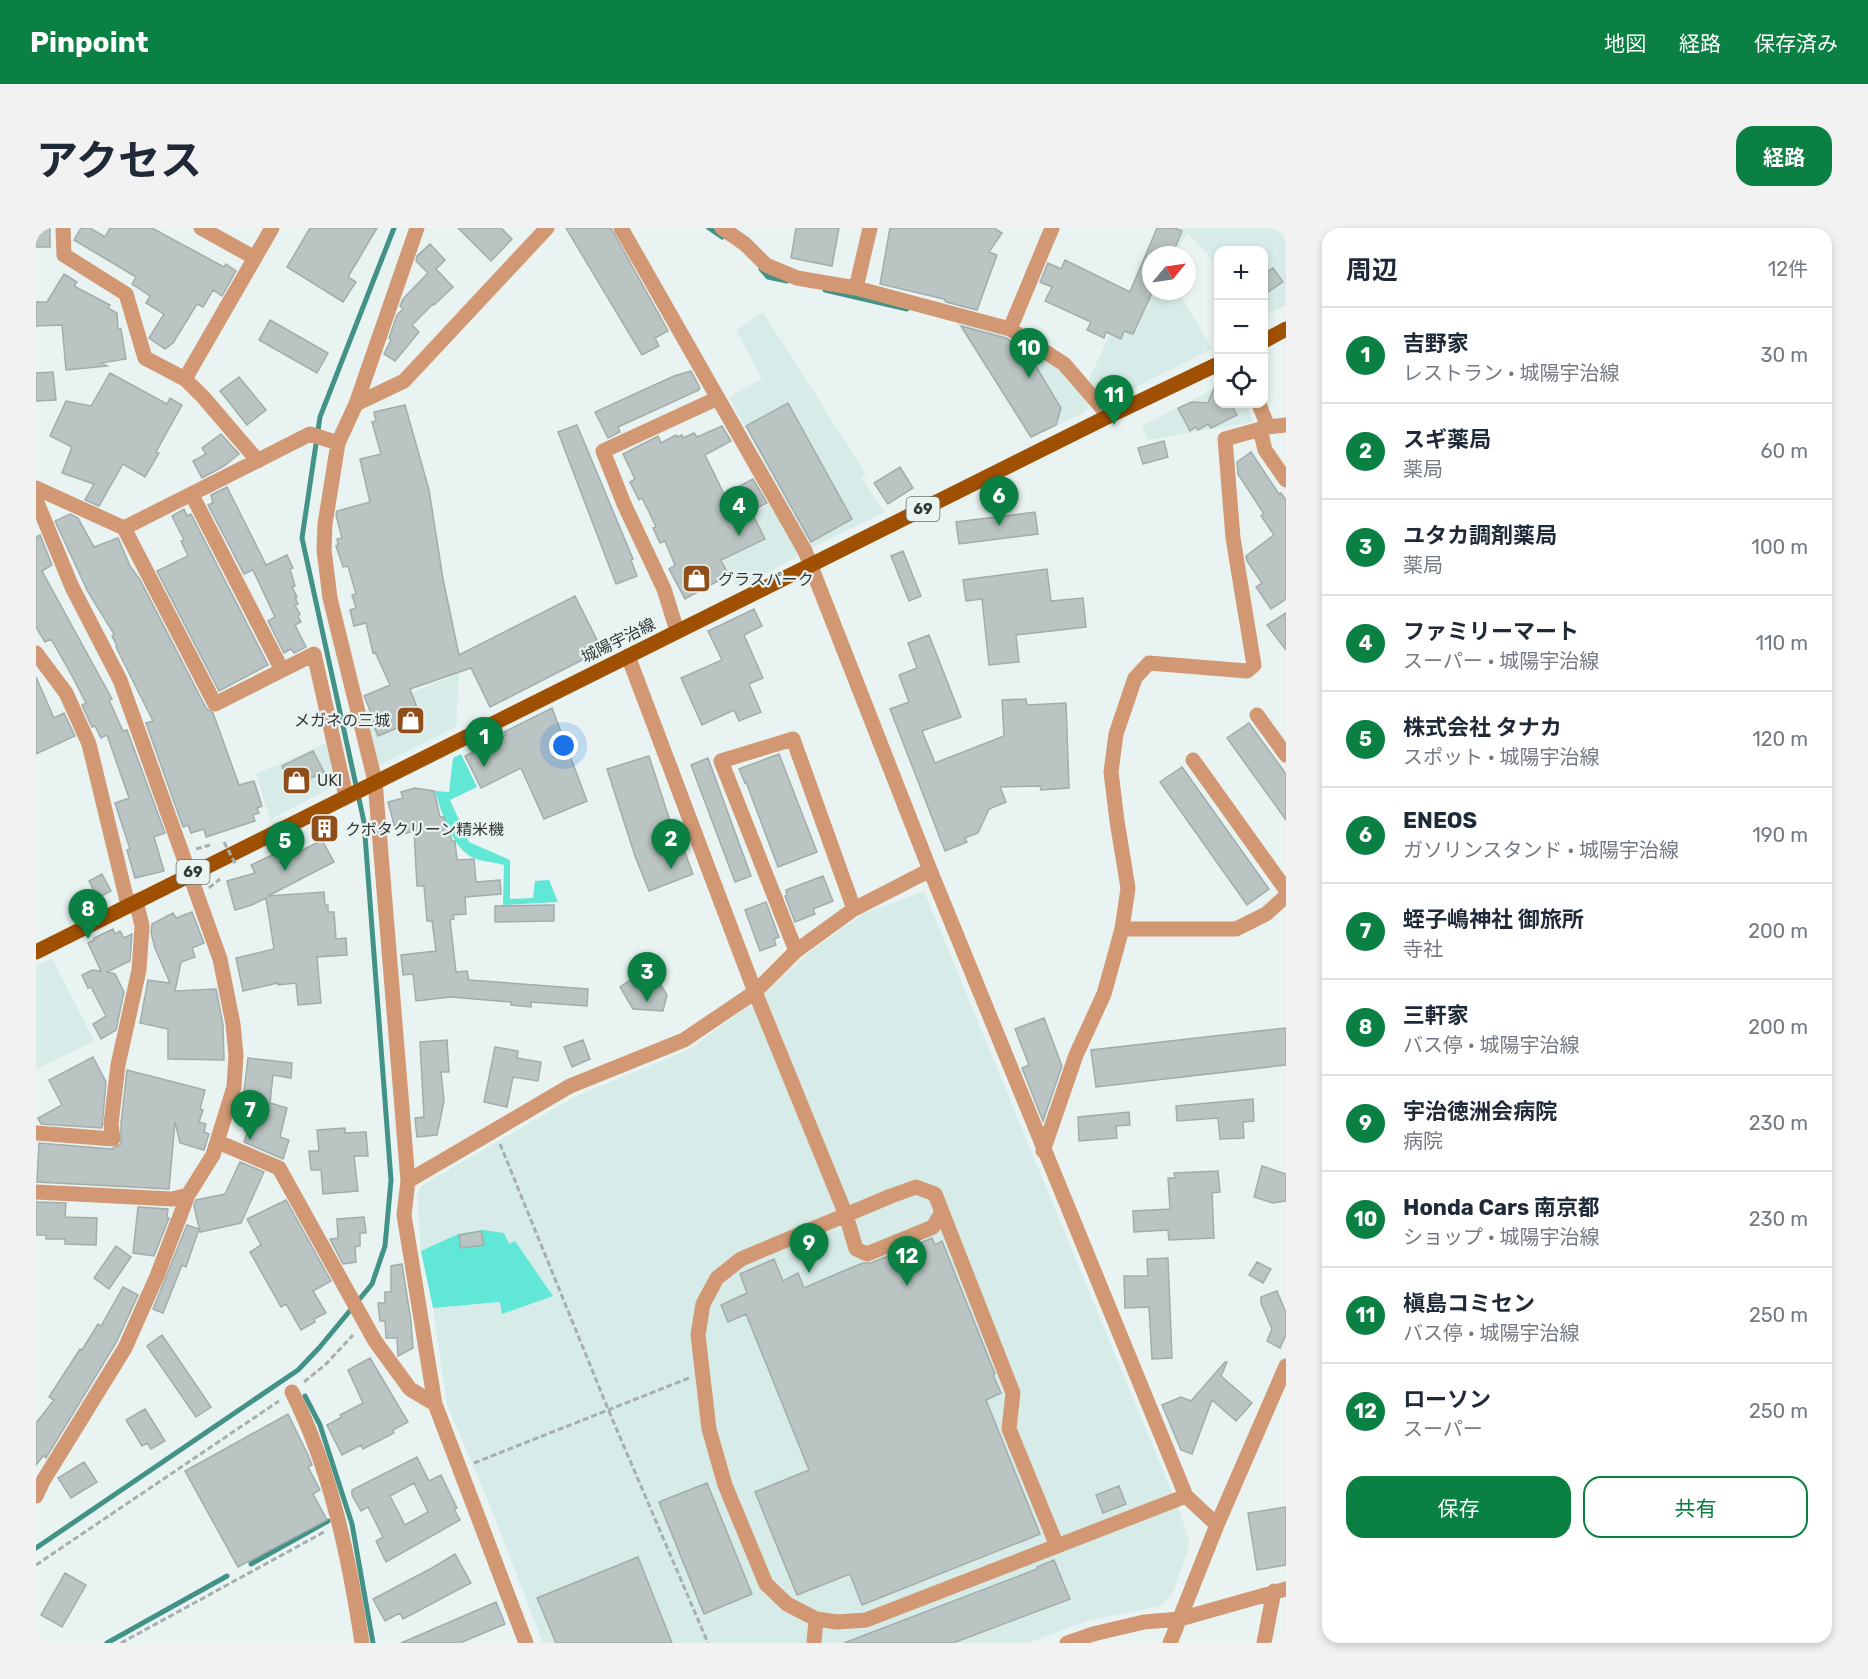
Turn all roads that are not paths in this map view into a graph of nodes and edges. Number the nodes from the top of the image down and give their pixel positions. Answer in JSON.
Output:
{"nodes":[{"id":1,"x":63,"y":228,"type":"edge"},
{"id":2,"x":201,"y":228,"type":"edge"},
{"id":3,"x":272,"y":228,"type":"edge"},
{"id":4,"x":417,"y":228,"type":"edge"},
{"id":5,"x":547,"y":228,"type":"edge"},
{"id":6,"x":621,"y":228,"type":"edge"},
{"id":7,"x":722,"y":228,"type":"edge"},
{"id":8,"x":870,"y":228,"type":"edge"},
{"id":9,"x":1052,"y":228,"type":"edge"},
{"id":10,"x":255,"y":258,"type":"junction"},
{"id":11,"x":856,"y":288,"type":"junction"},
{"id":12,"x":1286,"y":328,"type":"edge"},
{"id":13,"x":1010,"y":329,"type":"junction"},
{"id":14,"x":1268,"y":338,"type":"edge"},
{"id":15,"x":1214,"y":366,"type":"edge"},
{"id":16,"x":185,"y":380,"type":"junction"},
{"id":17,"x":718,"y":398,"type":"junction"},
{"id":18,"x":356,"y":404,"type":"junction"},
{"id":19,"x":1260,"y":408,"type":"edge"},
{"id":20,"x":1109,"y":416,"type":"junction"},
{"id":21,"x":1286,"y":424,"type":"edge"},
{"id":22,"x":1264,"y":428,"type":"junction"},
{"id":23,"x":336,"y":442,"type":"junction"},
{"id":24,"x":258,"y":461,"type":"junction"},
{"id":25,"x":1286,"y":480,"type":"edge"},
{"id":26,"x":36,"y":488,"type":"edge"},
{"id":27,"x":192,"y":495,"type":"junction"},
{"id":28,"x":36,"y":500,"type":"edge"},
{"id":29,"x":124,"y":528,"type":"junction"},
{"id":30,"x":811,"y":565,"type":"junction"},
{"id":31,"x":677,"y":631,"type":"junction"},
{"id":32,"x":36,"y":653,"type":"edge"},
{"id":33,"x":628,"y":656,"type":"junction"},
{"id":34,"x":282,"y":670,"type":"junction"},
{"id":35,"x":1257,"y":715,"type":"dead end"},
{"id":36,"x":1286,"y":755,"type":"edge"},
{"id":37,"x":1193,"y":760,"type":"dead end"},
{"id":38,"x":372,"y":783,"type":"junction"},
{"id":39,"x":348,"y":795,"type":"junction"},
{"id":40,"x":930,"y":870,"type":"junction"},
{"id":41,"x":190,"y":874,"type":"junction"},
{"id":42,"x":1286,"y":890,"type":"edge"},
{"id":43,"x":1286,"y":896,"type":"edge"},
{"id":44,"x":132,"y":903,"type":"junction"},
{"id":45,"x":854,"y":909,"type":"junction"},
{"id":46,"x":1122,"y":929,"type":"junction"},
{"id":47,"x":796,"y":951,"type":"junction"},
{"id":48,"x":36,"y":952,"type":"edge"},
{"id":49,"x":755,"y":992,"type":"junction"},
{"id":50,"x":36,"y":1133,"type":"edge"},
{"id":51,"x":218,"y":1142,"type":"junction"},
{"id":52,"x":1043,"y":1151,"type":"junction"},
{"id":53,"x":408,"y":1181,"type":"junction"},
{"id":54,"x":36,"y":1192,"type":"edge"},
{"id":55,"x":188,"y":1195,"type":"junction"},
{"id":56,"x":942,"y":1212,"type":"junction"},
{"id":57,"x":846,"y":1215,"type":"junction"},
{"id":58,"x":1286,"y":1366,"type":"edge"},
{"id":59,"x":292,"y":1392,"type":"road end"},
{"id":60,"x":435,"y":1404,"type":"junction"},
{"id":61,"x":36,"y":1496,"type":"edge"},
{"id":62,"x":1186,"y":1496,"type":"junction"},
{"id":63,"x":1217,"y":1525,"type":"junction"},
{"id":64,"x":1057,"y":1546,"type":"junction"},
{"id":65,"x":1280,"y":1590,"type":"edge"},
{"id":66,"x":816,"y":1619,"type":"junction"},
{"id":67,"x":1180,"y":1619,"type":"junction"},
{"id":68,"x":362,"y":1643,"type":"edge"},
{"id":69,"x":526,"y":1643,"type":"edge"},
{"id":70,"x":814,"y":1643,"type":"edge"},
{"id":71,"x":1067,"y":1643,"type":"edge"},
{"id":72,"x":1170,"y":1643,"type":"edge"},
{"id":73,"x":1264,"y":1643,"type":"edge"}],
"edges":[{"from":1,"to":16,"type":"street"},
{"from":2,"to":10,"type":"street"},
{"from":3,"to":10,"type":"street"},
{"from":4,"to":18,"type":"street"},
{"from":5,"to":18,"type":"street"},
{"from":6,"to":17,"type":"street"},
{"from":7,"to":11,"type":"street"},
{"from":8,"to":11,"type":"street"},
{"from":9,"to":13,"type":"street"},
{"from":10,"to":16,"type":"street"},
{"from":11,"to":13,"type":"street"},
{"from":12,"to":14,"type":"main road"},
{"from":13,"to":20,"type":"street"},
{"from":15,"to":20,"type":"main road","name":"城陽宇治線","number":"69"},
{"from":16,"to":24,"type":"street"},
{"from":17,"to":30,"type":"street"},
{"from":17,"to":31,"type":"street"},
{"from":18,"to":23,"type":"street"},
{"from":19,"to":22,"type":"street"},
{"from":20,"to":30,"type":"main road","name":"城陽宇治線","number":"69"},
{"from":21,"to":22,"type":"street"},
{"from":22,"to":25,"type":"street"},
{"from":22,"to":46,"type":"street"},
{"from":23,"to":24,"type":"street"},
{"from":23,"to":38,"type":"street"},
{"from":24,"to":27,"type":"street"},
{"from":26,"to":29,"type":"street"},
{"from":27,"to":29,"type":"street"},
{"from":27,"to":34,"type":"street"},
{"from":28,"to":41,"type":"street"},
{"from":29,"to":34,"type":"street"},
{"from":30,"to":31,"type":"main road","name":"城陽宇治線","number":"69"},
{"from":30,"to":40,"type":"street"},
{"from":31,"to":33,"type":"main road","name":"城陽宇治線","number":"69"},
{"from":32,"to":44,"type":"street"},
{"from":33,"to":38,"type":"main road","name":"城陽宇治線","number":"69"},
{"from":33,"to":49,"type":"street"},
{"from":34,"to":39,"type":"street"},
{"from":35,"to":36,"type":"street"},
{"from":37,"to":42,"type":"street"},
{"from":38,"to":39,"type":"main road","name":"城陽宇治線","number":"69"},
{"from":38,"to":53,"type":"street"},
{"from":39,"to":41,"type":"main road","name":"城陽宇治線","number":"69"},
{"from":40,"to":45,"type":"street"},
{"from":40,"to":52,"type":"street"},
{"from":41,"to":44,"type":"main road","name":"城陽宇治線","number":"69"},
{"from":41,"to":51,"type":"street"},
{"from":43,"to":46,"type":"street"},
{"from":44,"to":48,"type":"main road","name":"城陽宇治線","number":"69"},
{"from":44,"to":50,"type":"street"},
{"from":45,"to":47,"type":"street"},
{"from":45,"to":47,"type":"street"},
{"from":46,"to":52,"type":"street"},
{"from":47,"to":49,"type":"street"},
{"from":49,"to":53,"type":"street"},
{"from":49,"to":57,"type":"street"},
{"from":51,"to":55,"type":"street"},
{"from":51,"to":60,"type":"street"},
{"from":52,"to":62,"type":"street"},
{"from":53,"to":60,"type":"street"},
{"from":54,"to":55,"type":"street"},
{"from":55,"to":61,"type":"street"},
{"from":56,"to":57,"type":"street"},
{"from":56,"to":57,"type":"street"},
{"from":56,"to":64,"type":"street"},
{"from":57,"to":66,"type":"street"},
{"from":58,"to":63,"type":"street"},
{"from":59,"to":68,"type":"street"},
{"from":60,"to":69,"type":"street"},
{"from":62,"to":63,"type":"street"},
{"from":62,"to":64,"type":"street"},
{"from":63,"to":67,"type":"street"},
{"from":64,"to":66,"type":"street"},
{"from":65,"to":67,"type":"street"},
{"from":65,"to":73,"type":"street"},
{"from":66,"to":70,"type":"street"},
{"from":67,"to":71,"type":"street"},
{"from":67,"to":72,"type":"street"}]}
